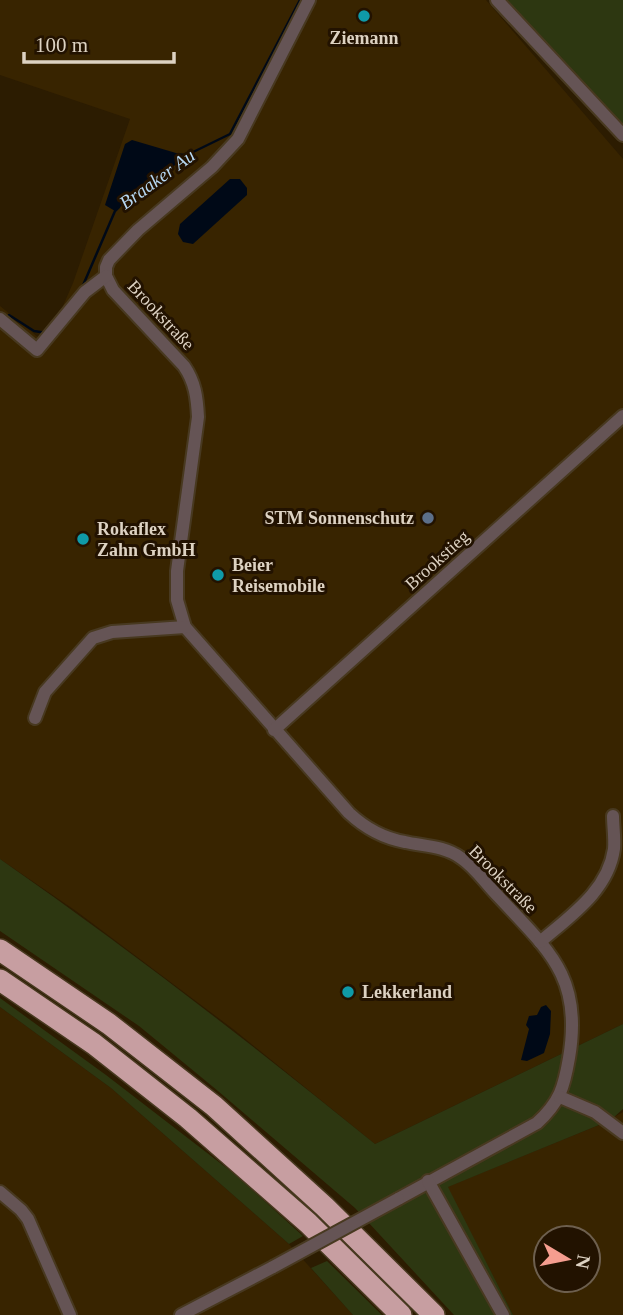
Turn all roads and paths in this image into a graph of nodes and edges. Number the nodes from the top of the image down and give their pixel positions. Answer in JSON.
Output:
{"nodes":[{"id":1,"x":309,"y":0,"type":"edge"},
{"id":2,"x":497,"y":0,"type":"edge"},
{"id":3,"x":623,"y":135,"type":"edge"},
{"id":4,"x":106,"y":276,"type":"junction"},
{"id":5,"x":0,"y":319,"type":"edge"},
{"id":6,"x":623,"y":416,"type":"edge"},
{"id":7,"x":185,"y":627,"type":"junction"},
{"id":8,"x":35,"y":718,"type":"dead end"},
{"id":9,"x":274,"y":730,"type":"junction"},
{"id":10,"x":612,"y":816,"type":"dead end"},
{"id":11,"x":540,"y":942,"type":"junction"},
{"id":12,"x":0,"y":950,"type":"edge"},
{"id":13,"x":0,"y":980,"type":"edge"},
{"id":14,"x":561,"y":1097,"type":"junction"},
{"id":15,"x":623,"y":1133,"type":"edge"},
{"id":16,"x":428,"y":1181,"type":"junction"},
{"id":17,"x":0,"y":1192,"type":"edge"},
{"id":18,"x":70,"y":1315,"type":"edge"},
{"id":19,"x":181,"y":1315,"type":"edge"},
{"id":20,"x":401,"y":1315,"type":"edge"},
{"id":21,"x":434,"y":1315,"type":"edge"},
{"id":22,"x":502,"y":1315,"type":"edge"}],
"edges":[{"from":1,"to":4,"type":"street"},
{"from":2,"to":3,"type":"street"},
{"from":4,"to":5,"type":"street"},
{"from":4,"to":7,"type":"street","name":"Brookstraße"},
{"from":6,"to":9,"type":"street","name":"Brookstieg"},
{"from":7,"to":8,"type":"street"},
{"from":7,"to":9,"type":"street","name":"Brookstraße"},
{"from":9,"to":11,"type":"street","name":"Brookstraße"},
{"from":10,"to":11,"type":"street"},
{"from":11,"to":14,"type":"street","name":"Brookstraße"},
{"from":12,"to":21,"type":"highway"},
{"from":13,"to":20,"type":"highway"},
{"from":14,"to":15,"type":"street"},
{"from":14,"to":16,"type":"street"},
{"from":16,"to":19,"type":"street","bridge":true},
{"from":16,"to":22,"type":"street"},
{"from":17,"to":18,"type":"street"}]}
